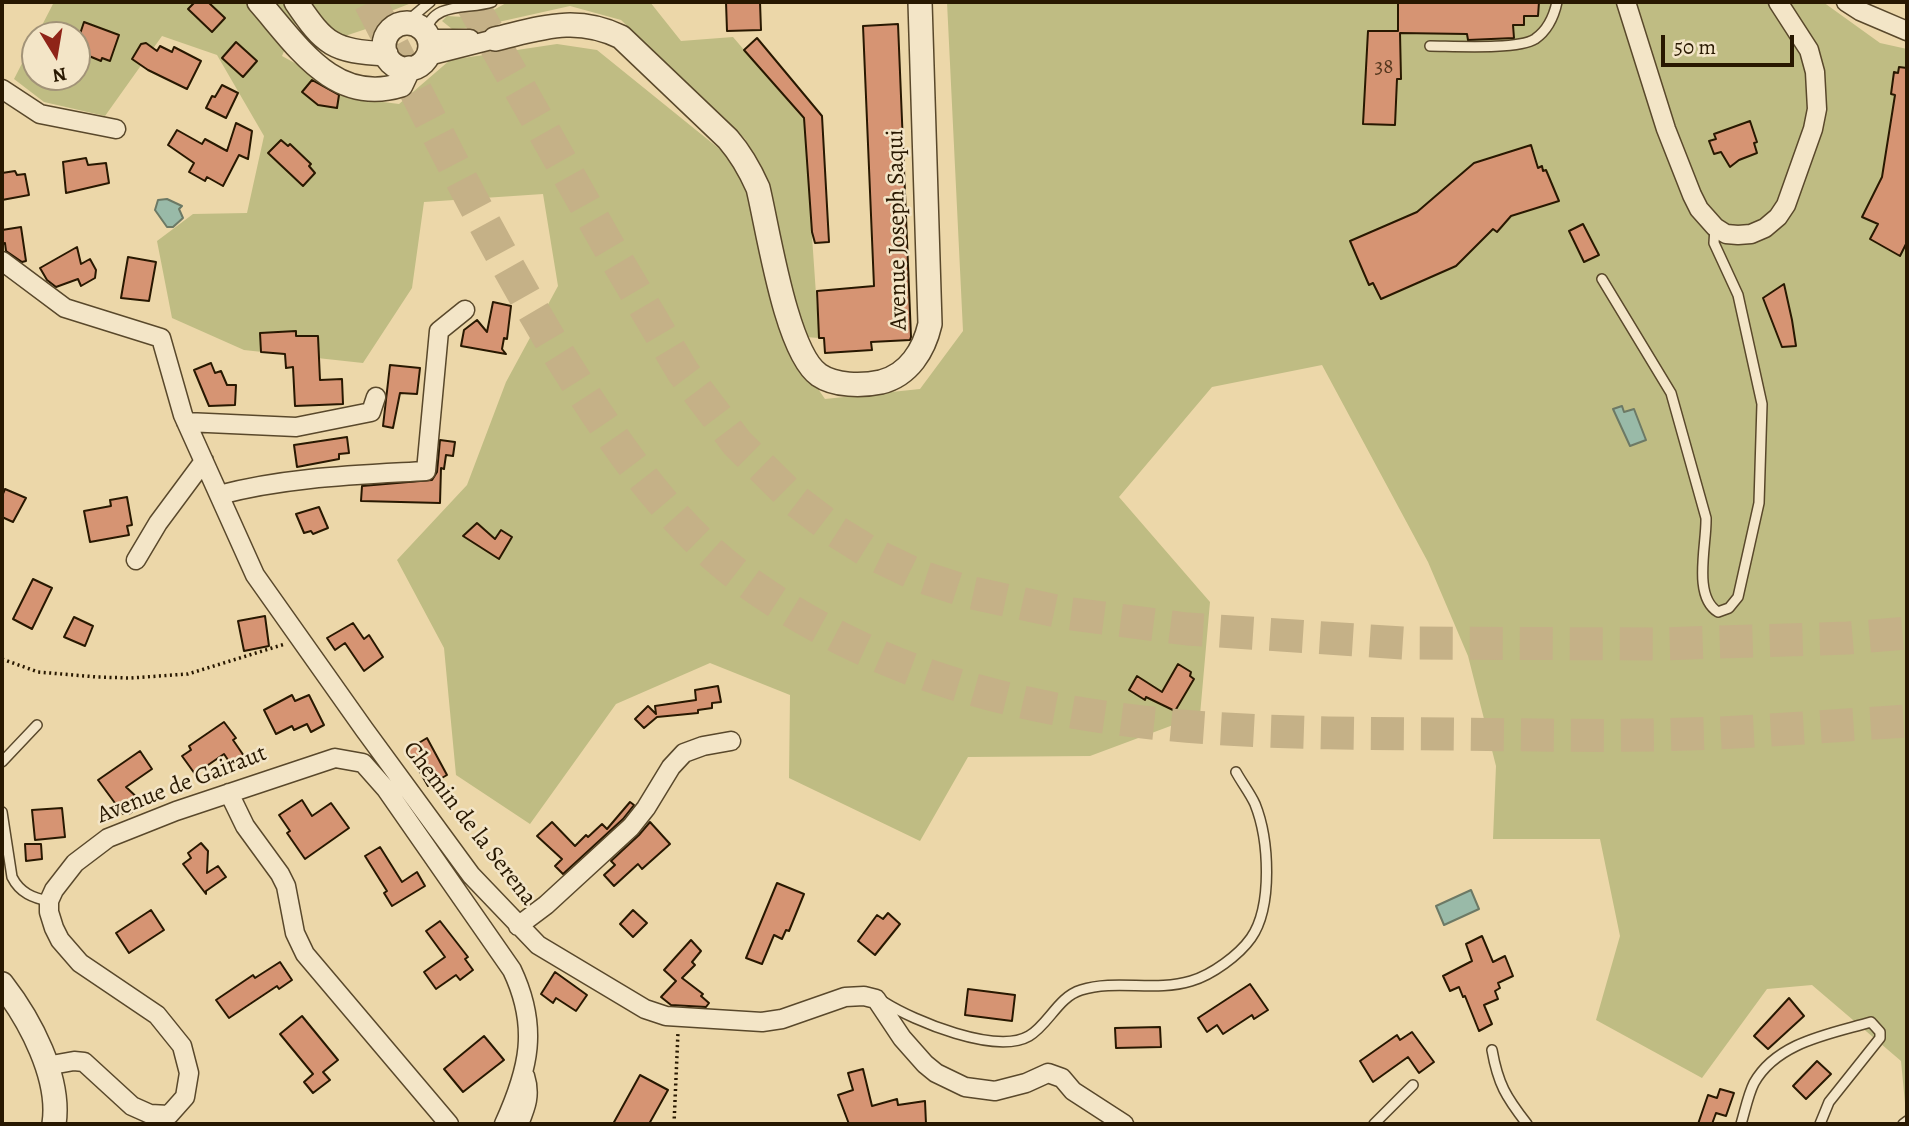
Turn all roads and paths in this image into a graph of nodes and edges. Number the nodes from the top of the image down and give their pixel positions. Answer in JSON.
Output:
{"nodes":[{"id":1,"x":259,"y":2,"type":"edge"},
{"id":2,"x":296,"y":2,"type":"edge"},
{"id":3,"x":430,"y":2,"type":"edge"},
{"id":4,"x":492,"y":2,"type":"edge"},
{"id":5,"x":920,"y":2,"type":"edge"},
{"id":6,"x":1557,"y":2,"type":"edge"},
{"id":7,"x":1626,"y":2,"type":"edge"},
{"id":8,"x":1778,"y":2,"type":"edge"},
{"id":9,"x":1846,"y":2,"type":"edge"},
{"id":10,"x":1907,"y":32,"type":"edge"},
{"id":11,"x":495,"y":39,"type":"joint"},
{"id":12,"x":419,"y":44,"type":"junction"},
{"id":13,"x":386,"y":46,"type":"junction"},
{"id":14,"x":1430,"y":46,"type":"dead end"},
{"id":15,"x":2,"y":89,"type":"edge"},
{"id":16,"x":116,"y":129,"type":"dead end"},
{"id":17,"x":1715,"y":227,"type":"junction"},
{"id":18,"x":2,"y":261,"type":"edge"},
{"id":19,"x":1602,"y":279,"type":"dead end"},
{"id":20,"x":465,"y":310,"type":"dead end"},
{"id":21,"x":376,"y":397,"type":"dead end"},
{"id":22,"x":186,"y":422,"type":"junction"},
{"id":23,"x":204,"y":461,"type":"junction"},
{"id":24,"x":219,"y":495,"type":"junction"},
{"id":25,"x":136,"y":560,"type":"dead end"},
{"id":26,"x":300,"y":639,"type":"junction"},
{"id":27,"x":2,"y":659,"type":"edge"},
{"id":28,"x":37,"y":725,"type":"dead end"},
{"id":29,"x":731,"y":741,"type":"dead end"},
{"id":30,"x":2,"y":762,"type":"edge"},
{"id":31,"x":1236,"y":772,"type":"dead end"},
{"id":32,"x":229,"y":793,"type":"junction"},
{"id":33,"x":2,"y":812,"type":"edge"},
{"id":34,"x":49,"y":901,"type":"junction"},
{"id":35,"x":518,"y":926,"type":"junction"},
{"id":36,"x":2,"y":984,"type":"edge"},
{"id":37,"x":876,"y":999,"type":"junction"},
{"id":38,"x":678,"y":1017,"type":"junction"},
{"id":39,"x":1492,"y":1050,"type":"dead end"},
{"id":40,"x":46,"y":1066,"type":"junction"},
{"id":41,"x":523,"y":1070,"type":"junction"},
{"id":42,"x":1413,"y":1085,"type":"dead end"},
{"id":43,"x":1907,"y":1121,"type":"edge"},
{"id":44,"x":54,"y":1124,"type":"edge"},
{"id":45,"x":449,"y":1124,"type":"edge"},
{"id":46,"x":504,"y":1124,"type":"edge"},
{"id":47,"x":519,"y":1124,"type":"edge"},
{"id":48,"x":674,"y":1124,"type":"edge"},
{"id":49,"x":1124,"y":1124,"type":"edge"},
{"id":50,"x":1374,"y":1124,"type":"edge"},
{"id":51,"x":1527,"y":1124,"type":"edge"},
{"id":52,"x":1741,"y":1124,"type":"edge"},
{"id":53,"x":1820,"y":1124,"type":"edge"},
{"id":54,"x":1903,"y":1124,"type":"edge"}],
"edges":[{"from":1,"to":12,"type":"street"},
{"from":2,"to":13,"type":"street"},
{"from":3,"to":12,"type":"lane"},
{"from":4,"to":12,"type":"lane"},
{"from":5,"to":11,"type":"street","name":"Avenue Joseph Saqui"},
{"from":6,"to":14,"type":"lane"},
{"from":7,"to":17,"type":"street"},
{"from":8,"to":17,"type":"street"},
{"from":9,"to":10,"type":"street"},
{"from":11,"to":12,"type":"street","name":"Avenue Joseph Saqui"},
{"from":12,"to":13,"type":"street"},
{"from":12,"to":13,"type":"street"},
{"from":15,"to":16,"type":"street"},
{"from":17,"to":19,"type":"lane"},
{"from":18,"to":22,"type":"street","name":"Chemin de la Serena"},
{"from":20,"to":24,"type":"street"},
{"from":21,"to":22,"type":"street"},
{"from":22,"to":23,"type":"street","name":"Chemin de la Serena"},
{"from":23,"to":24,"type":"street","name":"Chemin de la Serena"},
{"from":23,"to":25,"type":"street"},
{"from":24,"to":26,"type":"street","name":"Chemin de la Serena"},
{"from":26,"to":27,"type":"path"},
{"from":26,"to":35,"type":"street","name":"Chemin de la Serena"},
{"from":28,"to":30,"type":"lane"},
{"from":29,"to":35,"type":"street"},
{"from":31,"to":37,"type":"lane"},
{"from":32,"to":34,"type":"street","name":"Avenue de Gairaut"},
{"from":32,"to":41,"type":"street","name":"Avenue de Gairaut"},
{"from":32,"to":45,"type":"street"},
{"from":33,"to":34,"type":"lane"},
{"from":34,"to":40,"type":"street"},
{"from":35,"to":38,"type":"street","name":"Chemin de la Serena"},
{"from":36,"to":40,"type":"street"},
{"from":37,"to":38,"type":"street","name":"Chemin de la Serena"},
{"from":37,"to":49,"type":"street"},
{"from":38,"to":48,"type":"path"},
{"from":39,"to":51,"type":"lane"},
{"from":40,"to":44,"type":"street"},
{"from":41,"to":46,"type":"street","name":"Avenue de Gairaut"},
{"from":41,"to":47,"type":"street"},
{"from":42,"to":50,"type":"lane"},
{"from":43,"to":54,"type":"lane"},
{"from":52,"to":53,"type":"lane"}]}
